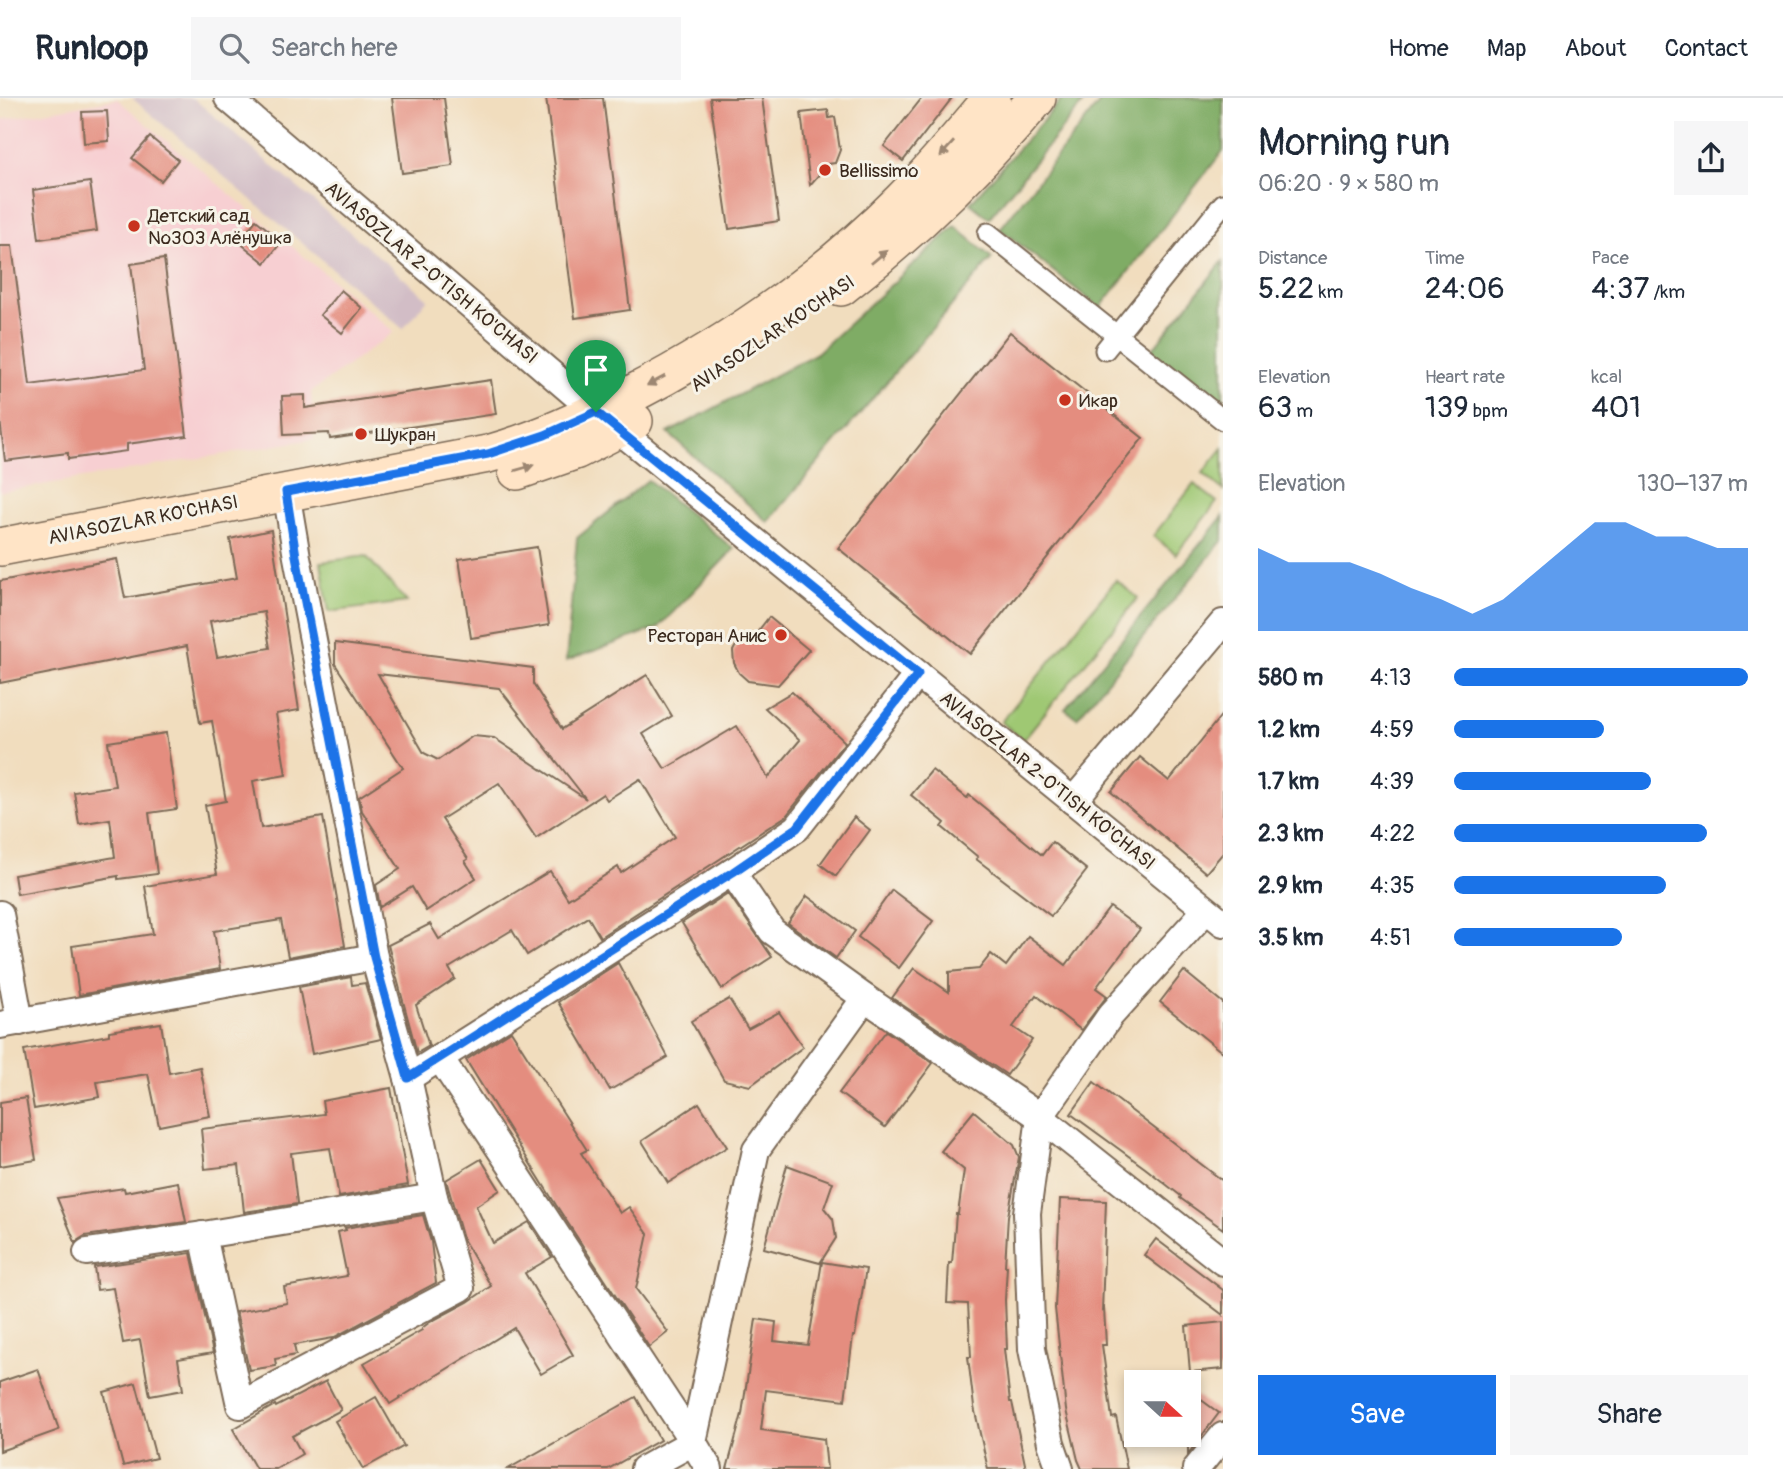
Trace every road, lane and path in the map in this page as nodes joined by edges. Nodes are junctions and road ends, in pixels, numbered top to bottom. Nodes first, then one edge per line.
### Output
1 (228, 98) edge
2 (992, 98) edge
3 (1037, 98) edge
4 (1223, 204) edge
5 (988, 233) dead end
6 (1111, 343) junction
7 (1223, 420) edge
8 (607, 421) junction
9 (286, 492) junction
10 (0, 547) edge
11 (1223, 623) edge
12 (918, 674) junction
13 (1073, 801) junction
14 (733, 872) junction
15 (0, 914) edge
16 (1215, 916) edge
17 (374, 957) junction
18 (865, 998) junction
19 (10, 1024) edge
20 (440, 1058) junction
21 (408, 1078) junction
22 (1040, 1117) junction
23 (434, 1197) junction
24 (203, 1235) junction
25 (87, 1252) dead end
26 (1223, 1262) edge
27 (1223, 1436) edge
28 (693, 1442) junction
29 (644, 1469) edge
30 (709, 1469) edge
31 (1060, 1469) edge
32 (1196, 1469) edge

1 - 8 street, AVIASOZLAR 2-O'TISH KO'CHASI
2 -> 8 main road, AVIASOZLAR KO'CHASI
8 -> 3 main road, AVIASOZLAR KO'CHASI
4 - 6 street
5 - 6 street
6 - 7 street
8 - 9 main road, AVIASOZLAR KO'CHASI
8 - 12 street, AVIASOZLAR 2-O'TISH KO'CHASI
9 - 10 main road, AVIASOZLAR KO'CHASI
9 - 17 street
11 - 13 street
12 - 13 street, AVIASOZLAR 2-O'TISH KO'CHASI
12 - 14 street
13 - 16 street, AVIASOZLAR 2-O'TISH KO'CHASI
14 - 18 street
14 - 20 street
15 - 19 street
16 - 22 street
17 - 19 street
17 - 21 street
18 - 22 street
18 - 28 street
20 - 21 street
20 - 28 street
21 - 23 street
22 - 26 street
22 - 31 street
23 - 24 street
23 - 24 street
24 - 25 street
27 - 32 street
28 - 29 street
28 - 30 street

